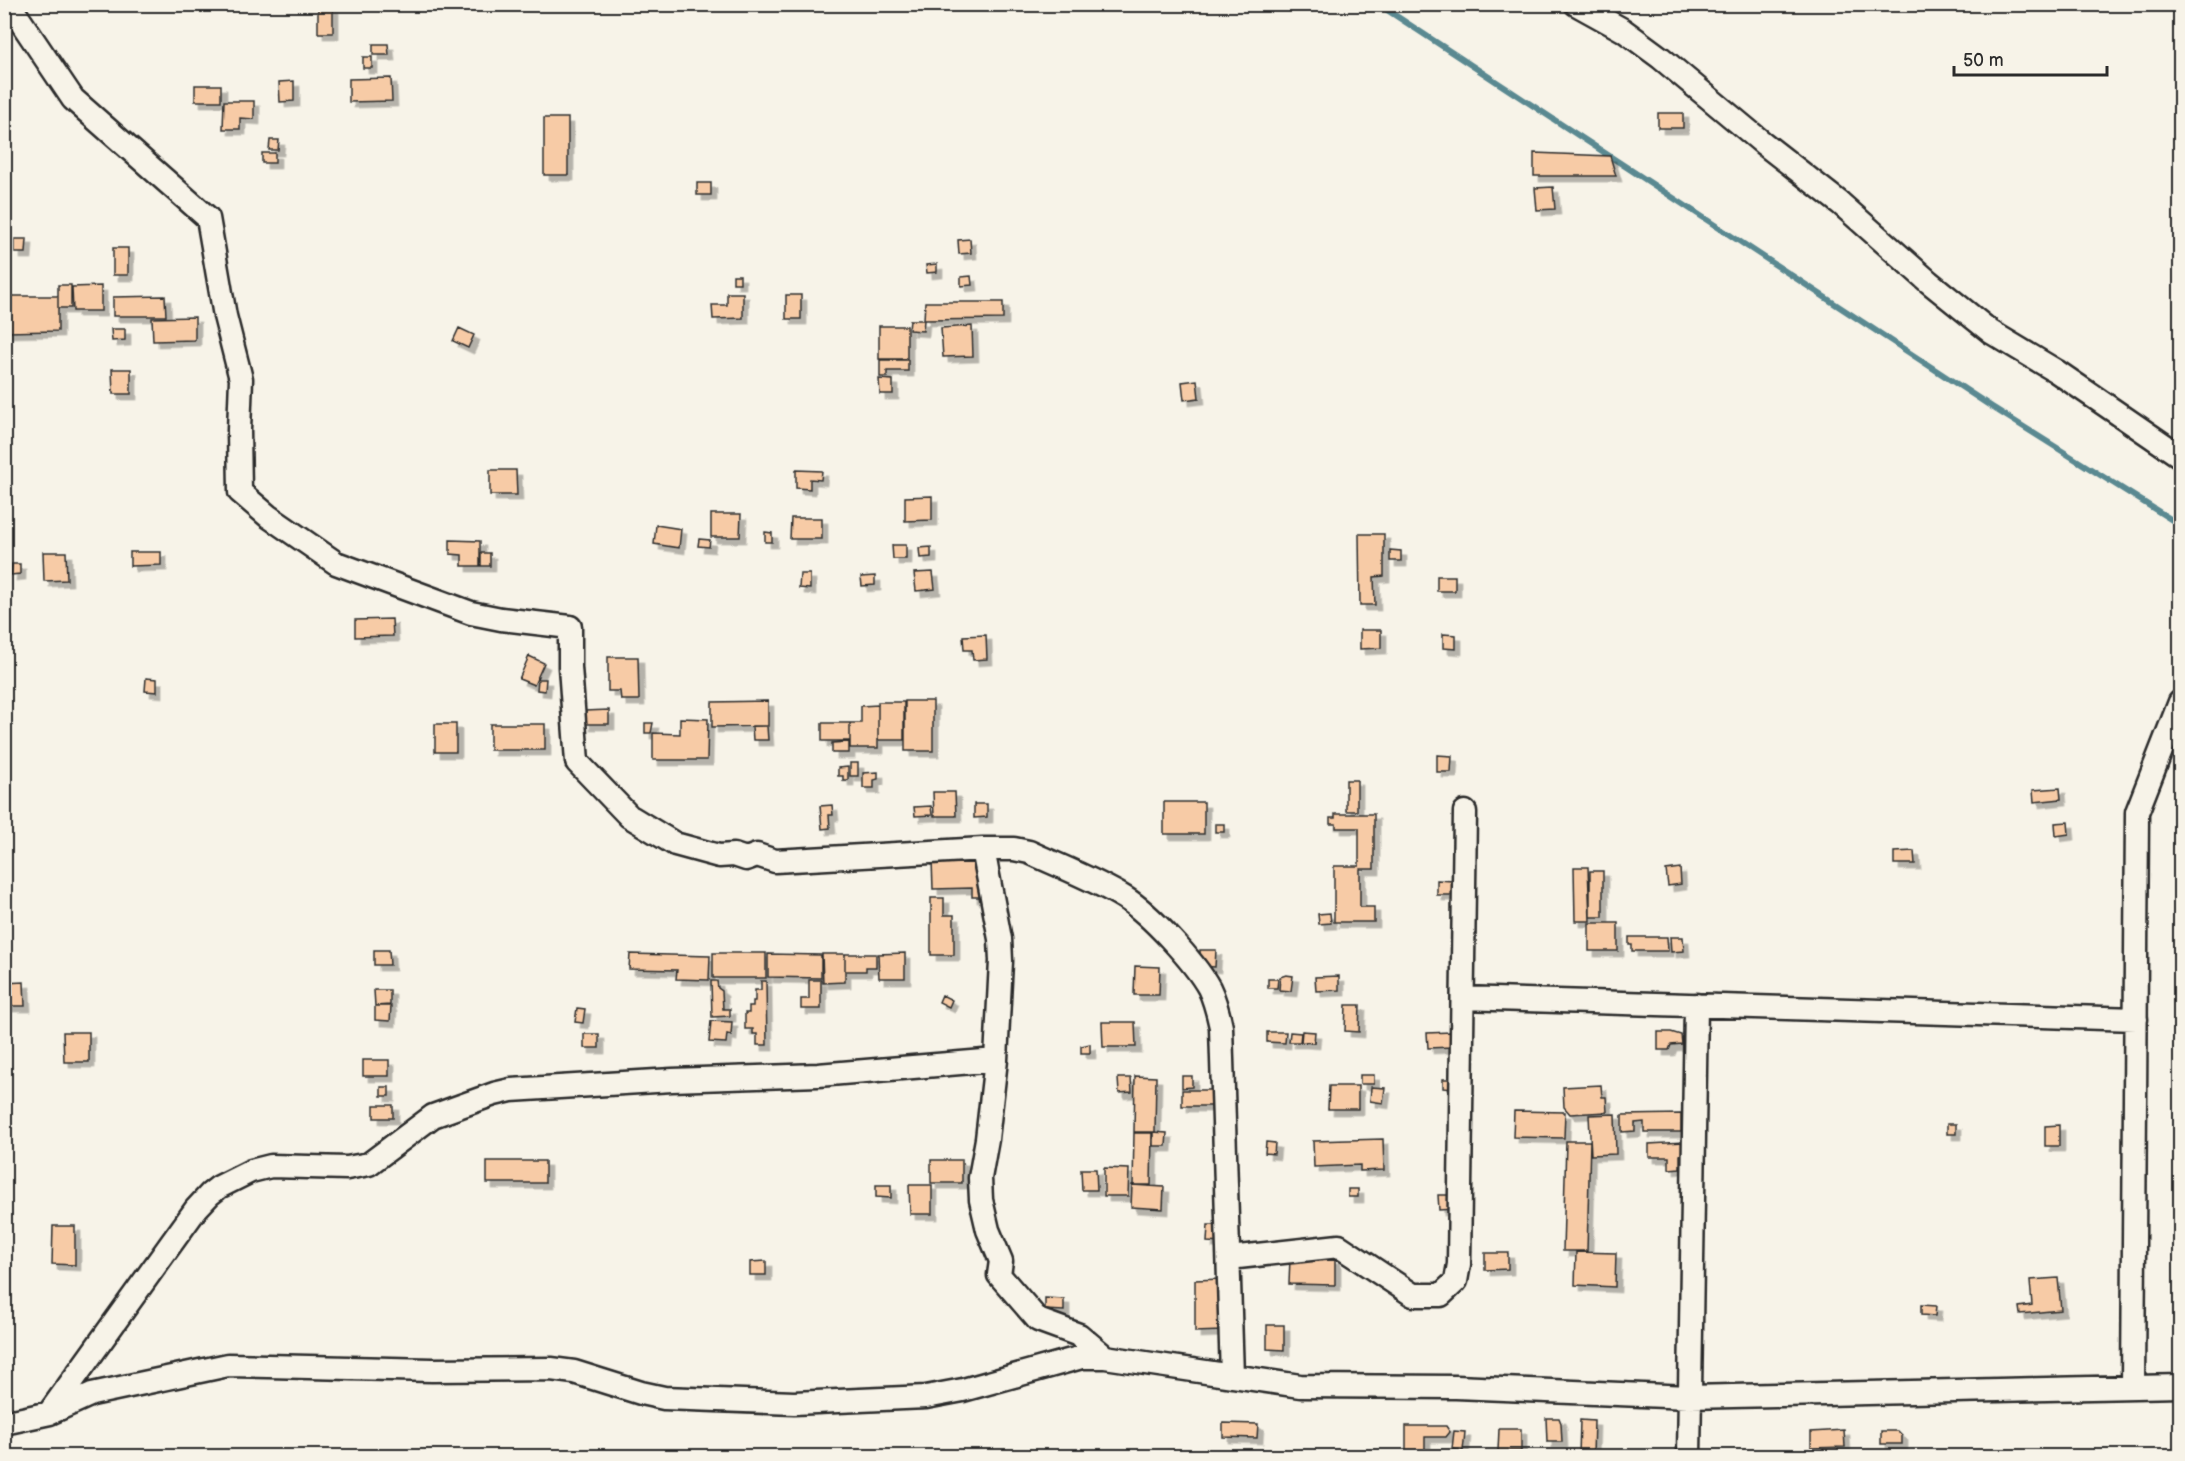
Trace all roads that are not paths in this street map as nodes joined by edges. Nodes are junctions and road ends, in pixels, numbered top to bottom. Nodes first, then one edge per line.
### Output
1 (9, 4) edge
2 (1576, 4) edge
3 (2181, 456) edge
4 (2181, 702) edge
5 (1465, 812) dead end
6 (983, 849) junction
7 (1463, 998) junction
8 (1696, 1005) junction
9 (2136, 1019) junction
10 (996, 1060) junction
11 (1229, 1258) junction
12 (1105, 1357) junction
13 (1232, 1376) junction
14 (2181, 1386) edge
15 (2133, 1387) junction
16 (1689, 1397) junction
17 (50, 1413) junction
18 (4, 1423) edge
19 (1689, 1456) edge

1 - 6 street
2 - 3 street
4 - 9 street
5 - 7 street
6 - 10 street
6 - 11 street
7 - 8 street
7 - 11 street
8 - 9 street
8 - 16 street
9 - 15 street
10 - 12 street
10 - 17 street
11 - 13 street
12 - 13 street
12 - 17 street
13 - 16 street
14 - 15 street
15 - 16 street
16 - 19 street
17 - 18 street

